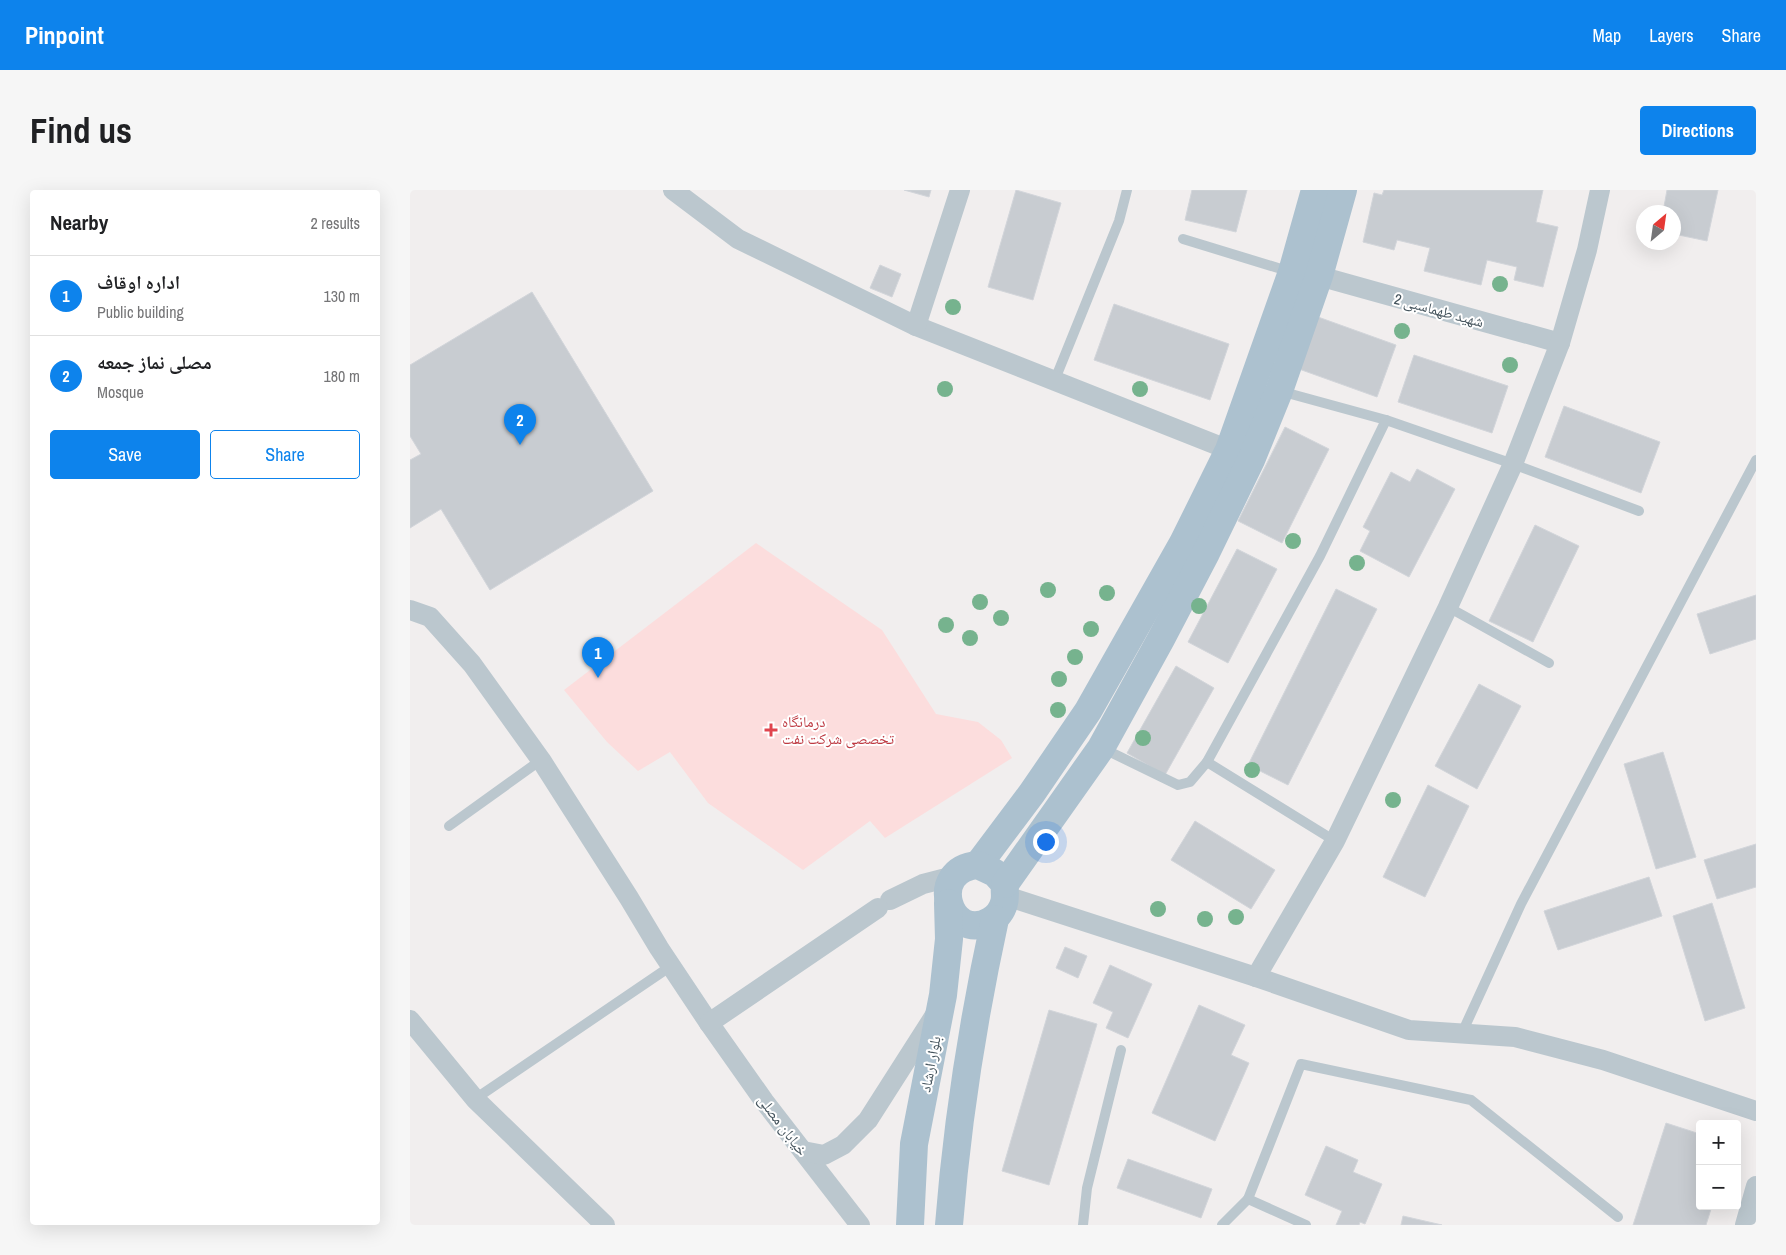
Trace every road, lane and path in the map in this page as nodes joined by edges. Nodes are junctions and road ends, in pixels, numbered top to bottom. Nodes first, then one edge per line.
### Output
1 (673, 190) edge
2 (960, 190) edge
3 (1127, 190) edge
4 (1315, 190) edge
5 (1343, 190) edge
6 (1600, 190) edge
7 (1183, 239) dead end
8 (1292, 272) junction
9 (1318, 276) junction
10 (916, 326) junction
11 (1560, 343) junction
12 (1054, 382) junction
13 (1279, 391) junction
14 (1386, 420) junction
15 (1240, 455) junction
16 (1756, 460) edge
17 (1514, 464) junction
18 (1639, 511) dead end
19 (1448, 607) junction
20 (410, 610) edge
21 (1548, 663) dead end
22 (1101, 748) junction
23 (541, 760) junction
24 (1207, 762) junction
25 (449, 826) dead end
26 (1335, 840) junction
27 (966, 871) junction
28 (1002, 900) junction
29 (948, 903) junction
30 (671, 966) junction
31 (1256, 977) junction
32 (942, 1005) junction
33 (410, 1020) edge
34 (709, 1023) junction
35 (1462, 1033) junction
36 (1121, 1050) dead end
37 (475, 1099) junction
38 (1756, 1111) edge
39 (803, 1151) junction
40 (1756, 1186) edge
41 (1248, 1199) junction
42 (1618, 1217) dead end
43 (606, 1225) edge
44 (860, 1225) edge
45 (910, 1225) edge
46 (949, 1225) edge
47 (1083, 1225) edge
48 (1222, 1225) edge
49 (1306, 1225) edge
50 (1745, 1225) edge

1 - 10 street
2 - 10 street
3 - 12 lane
4 - 8 main road
5 - 9 main road
6 - 11 street
7 - 8 lane
8 - 15 main road
9 - 11 street, شهید طهماسبی 2
9 - 13 main road
10 - 12 street
11 - 17 street
12 - 15 street
13 - 14 lane
13 - 15 main road
14 - 17 lane
14 - 24 lane
15 - 22 main road
15 - 27 main road
16 - 35 lane
17 - 18 lane
17 - 19 street
19 - 21 lane
19 - 26 street
20 - 23 street, خیابان مصلی
22 - 24 lane
22 - 28 main road
23 - 25 lane
23 - 30 street, خیابان مصلی
24 - 26 lane
26 - 31 street
27 - 28 main road
27 - 29 main road
27 - 34 street
28 - 29 main road
28 - 31 street
28 - 46 main road
29 - 32 main road, بلوار ارشاد
30 - 34 street, خیابان مصلی
30 - 37 lane
31 - 35 street
32 - 39 street
32 - 45 main road, بلوار ارشاد
33 - 37 street
34 - 39 street, خیابان مصلی
35 - 38 street
36 - 47 lane
37 - 43 street
39 - 44 street, خیابان مصلی
40 - 50 street
41 - 42 lane
41 - 48 lane
41 - 49 lane

